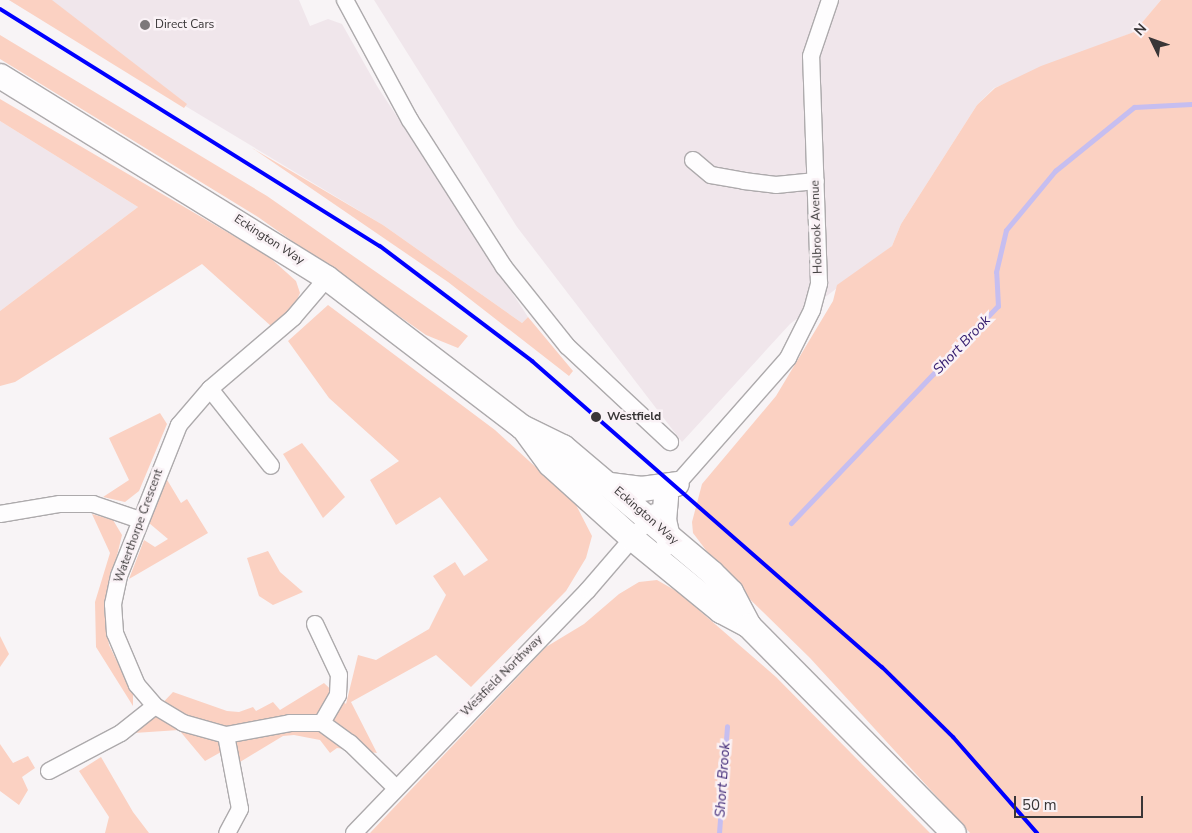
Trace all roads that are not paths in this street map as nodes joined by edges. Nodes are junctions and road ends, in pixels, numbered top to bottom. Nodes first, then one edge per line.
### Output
1 (344, 0) edge
2 (830, 0) edge
3 (0, 76) edge
4 (693, 160) dead end
5 (816, 180) junction
6 (327, 278) junction
7 (210, 389) junction
8 (522, 427) junction
9 (670, 442) dead end
10 (271, 466) dead end
11 (610, 485) junction
12 (672, 491) junction
13 (0, 514) edge
14 (140, 520) junction
15 (658, 526) junction
16 (633, 539) junction
17 (691, 583) junction
18 (315, 624) dead end
19 (749, 626) junction
20 (155, 706) junction
21 (322, 724) junction
22 (226, 735) junction
23 (49, 771) dead end
24 (395, 787) junction
25 (227, 833) edge
26 (354, 833) edge
27 (954, 833) edge

1 - 9 street
2 - 5 street, Holbrook Avenue
3 - 6 main road, Eckington Way
4 - 5 street
5 - 12 street, Holbrook Avenue
6 - 7 street, Waterthorpe Crescent
6 - 8 main road, Eckington Way
7 - 10 street
7 - 14 street, Waterthorpe Crescent
8 - 11 main road, Eckington Way
8 - 16 main road, Eckington Way
11 - 12 main road
11 - 15 main road, Eckington Way
12 - 15 main road
13 - 14 street
14 - 20 street, Waterthorpe Crescent
15 - 16 street, Westfield Northway
15 - 17 main road
15 - 19 main road, Eckington Way
16 - 17 main road, Eckington Way
16 - 24 street, Westfield Northway
17 - 19 main road, Eckington Way
18 - 21 street
19 - 27 main road, Eckington Way
20 - 22 street, Waterthorpe Crescent
20 - 23 street
21 - 22 street, Waterthorpe Crescent
21 - 24 street
22 - 25 street
24 - 26 street, Westfield Northway

